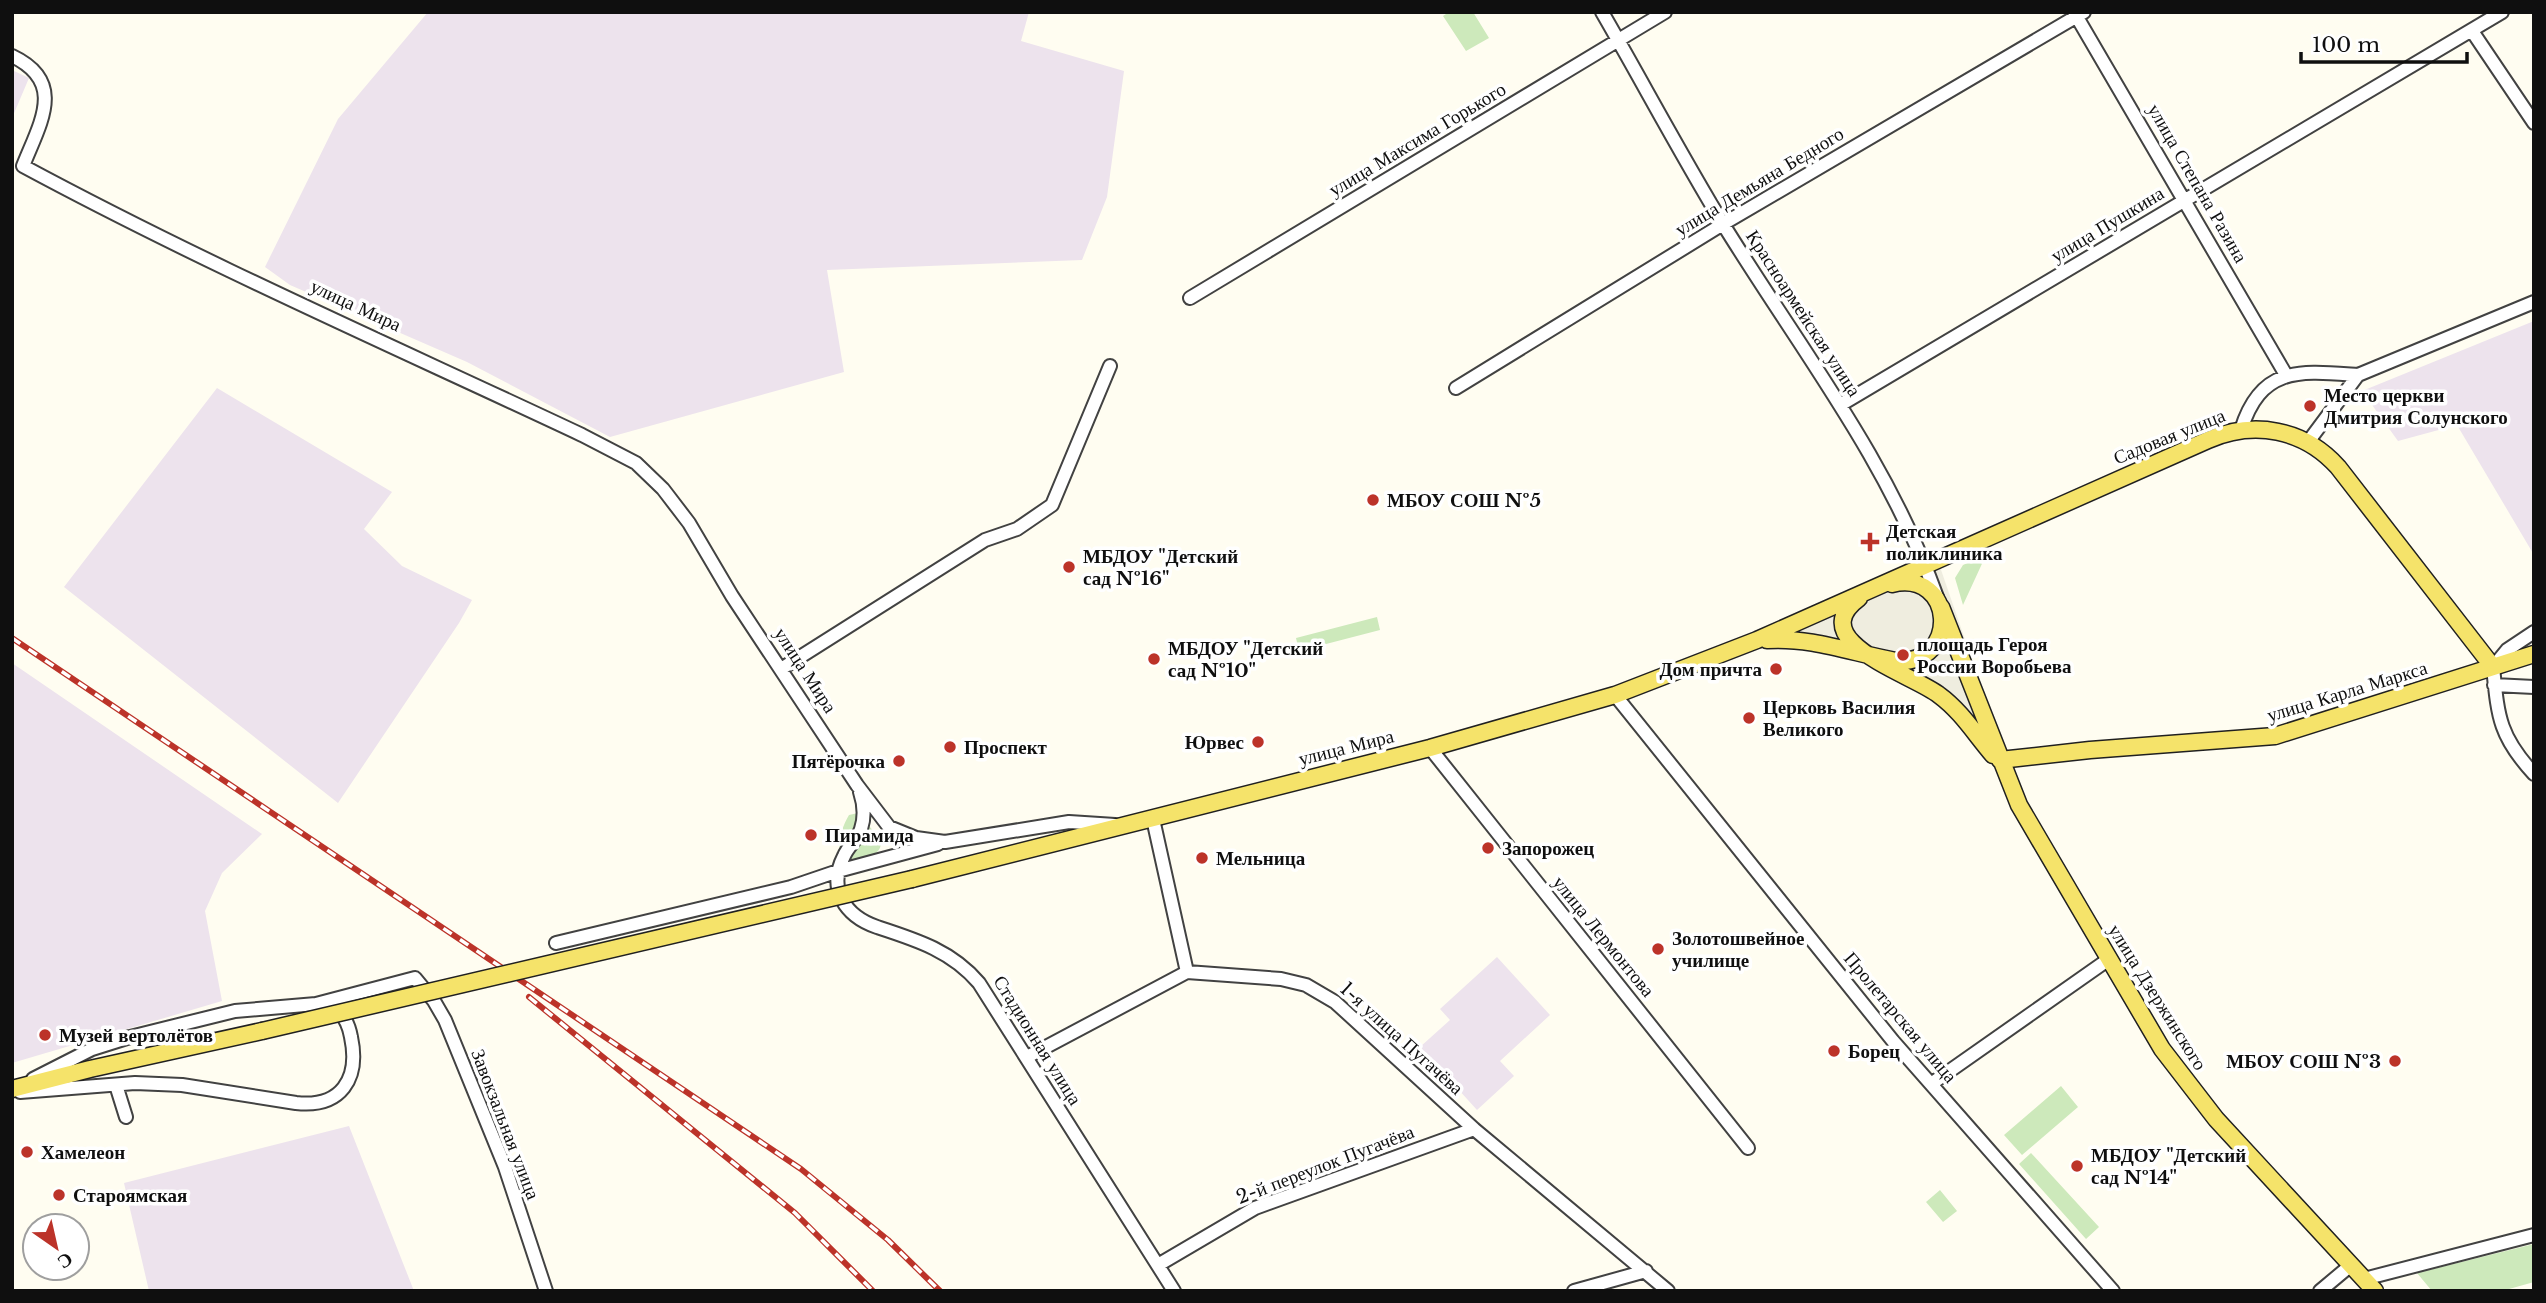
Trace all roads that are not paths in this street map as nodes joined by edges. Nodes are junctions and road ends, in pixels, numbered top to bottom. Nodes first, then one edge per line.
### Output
1 (1602, 12) edge
2 (1665, 12) edge
3 (2502, 12) edge
4 (2079, 14) edge
5 (2472, 31) junction
6 (1618, 40) junction
7 (12, 56) edge
8 (2534, 122) edge
9 (2184, 200) junction
10 (1723, 224) junction
11 (1190, 298) dead end
12 (2534, 302) edge
13 (1110, 366) dead end
14 (2286, 374) junction
15 (2358, 375) junction
16 (1456, 388) dead end
17 (1840, 405) junction
18 (2241, 430) junction
19 (2308, 442) junction
20 (1925, 565) junction
21 (1876, 587) junction
22 (1941, 609) junction
23 (2534, 632) edge
24 (1757, 640) junction
25 (2534, 654) edge
26 (1871, 656) junction
27 (2493, 667) junction
28 (781, 669) junction
29 (2494, 684) junction
30 (2534, 687) edge
31 (1615, 695) junction
32 (1430, 748) junction
33 (2000, 760) junction
34 (2534, 774) edge
35 (857, 785) junction
36 (1153, 819) junction
37 (1126, 826) junction
38 (889, 827) junction
39 (858, 836) junction
40 (945, 842) junction
41 (838, 871) junction
42 (556, 943) dead end
43 (2109, 960) junction
44 (1187, 972) junction
45 (316, 1003) junction
46 (1027, 1057) junction
47 (1931, 1084) junction
48 (116, 1085) junction
49 (13, 1090) edge
50 (126, 1117) dead end
51 (1474, 1129) junction
52 (1748, 1148) dead end
53 (2534, 1235) edge
54 (1158, 1265) junction
55 (2351, 1265) junction
56 (1646, 1271) junction
57 (2372, 1288) edge
58 (546, 1291) edge
59 (1174, 1291) edge
60 (1574, 1291) edge
61 (1668, 1291) edge
62 (2113, 1291) edge
63 (2320, 1291) edge

1 - 6 street, Красноармейская улица
2 - 6 street, улица Максима Горького
3 - 5 street, улица Пушкина
4 - 9 street, улица Степана Разина
4 - 10 street, улица Демьяна Бедного
5 - 8 street
5 - 9 street, улица Пушкина
6 - 10 street, Красноармейская улица
6 - 11 street, улица Максима Горького
7 - 28 street, улица Мира
9 - 14 street, улица Степана Разина
9 - 17 street, улица Пушкина
10 - 16 street, улица Демьяна Бедного
10 - 17 street, Красноармейская улица
12 - 15 street
13 - 28 street
14 - 15 street
14 - 18 street
15 - 19 street
17 - 20 street, Красноармейская улица
18 - 19 main road, Садовая улица
18 - 20 main road, Садовая улица
19 - 27 main road
20 - 21 main road, Садовая улица
20 - 22 street, Красноармейская улица
21 - 22 main road
21 - 24 main road, улица Мира
21 - 26 main road
22 - 26 main road
22 - 33 main road, улица Дзержинского
23 - 27 street
24 - 26 main road, улица Мира
24 - 31 main road, улица Мира
25 - 27 main road, улица Карла Маркса
26 - 33 main road
27 - 29 street
27 - 33 main road, улица Карла Маркса
28 - 35 street, улица Мира
29 - 30 street
29 - 34 street
31 - 32 main road, улица Мира
31 - 47 street, Пролетарская улица
32 - 36 main road, улица Мира
32 - 52 street, улица Лермонтова
33 - 43 main road, улица Дзержинского
35 - 38 street, улица Мира
35 - 39 street
36 - 37 main road, улица Мира
36 - 44 street
37 - 40 street, улица Мира
37 - 49 main road, bridge
38 - 39 street
38 - 40 street, улица Мира
39 - 41 street
40 - 41 street
41 - 42 street
41 - 46 street, Стадионная улица
43 - 47 street
43 - 55 main road, улица Дзержинского
44 - 46 street
44 - 51 street, 1-я улица Пугачёва
45 - 48 street
45 - 49 street
45 - 58 street, Завокзальная улица
46 - 54 street, Стадионная улица
47 - 62 street, Пролетарская улица
48 - 49 street
48 - 50 street
51 - 54 street, 2-й переулок Пугачёва
51 - 56 street, 1-я улица Пугачёва
53 - 57 street
54 - 59 street, Стадионная улица
55 - 57 main road, улица Дзержинского
55 - 63 street
56 - 60 street
56 - 61 street, 1-я улица Пугачёва

